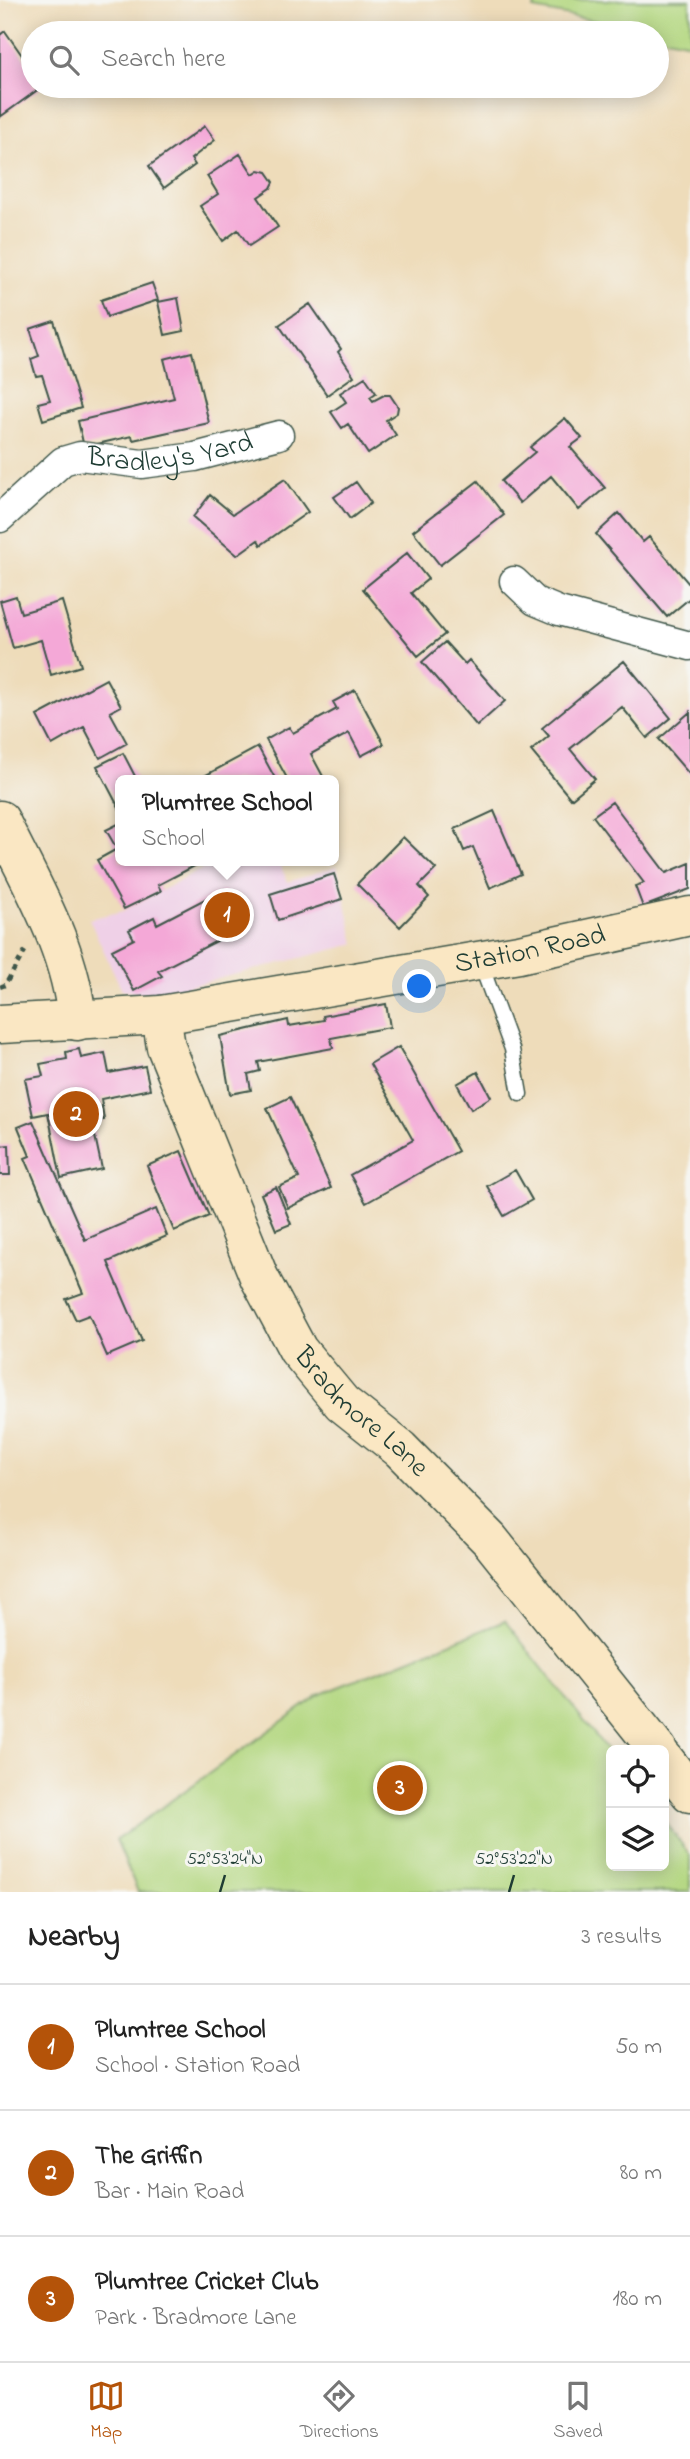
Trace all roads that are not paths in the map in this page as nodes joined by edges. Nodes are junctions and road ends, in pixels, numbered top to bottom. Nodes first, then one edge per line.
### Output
1 (279, 435) dead end
2 (0, 517) edge
3 (514, 581) dead end
4 (690, 646) edge
5 (0, 820) edge
6 (690, 916) edge
7 (479, 960) junction
8 (161, 1015) junction
9 (77, 1021) junction
10 (0, 1024) edge
11 (520, 1094) dead end
12 (653, 1745) edge
13 (669, 1766) edge
14 (690, 1794) edge

1 - 2 street, Bradley's Yard
3 - 4 street
5 - 9 street
6 - 7 street, Station Road
7 - 8 street, Station Road
7 - 11 lane
8 - 9 street, Station Road
8 - 12 street, Bradmore Lane
9 - 10 street, Station Road
13 - 14 street

